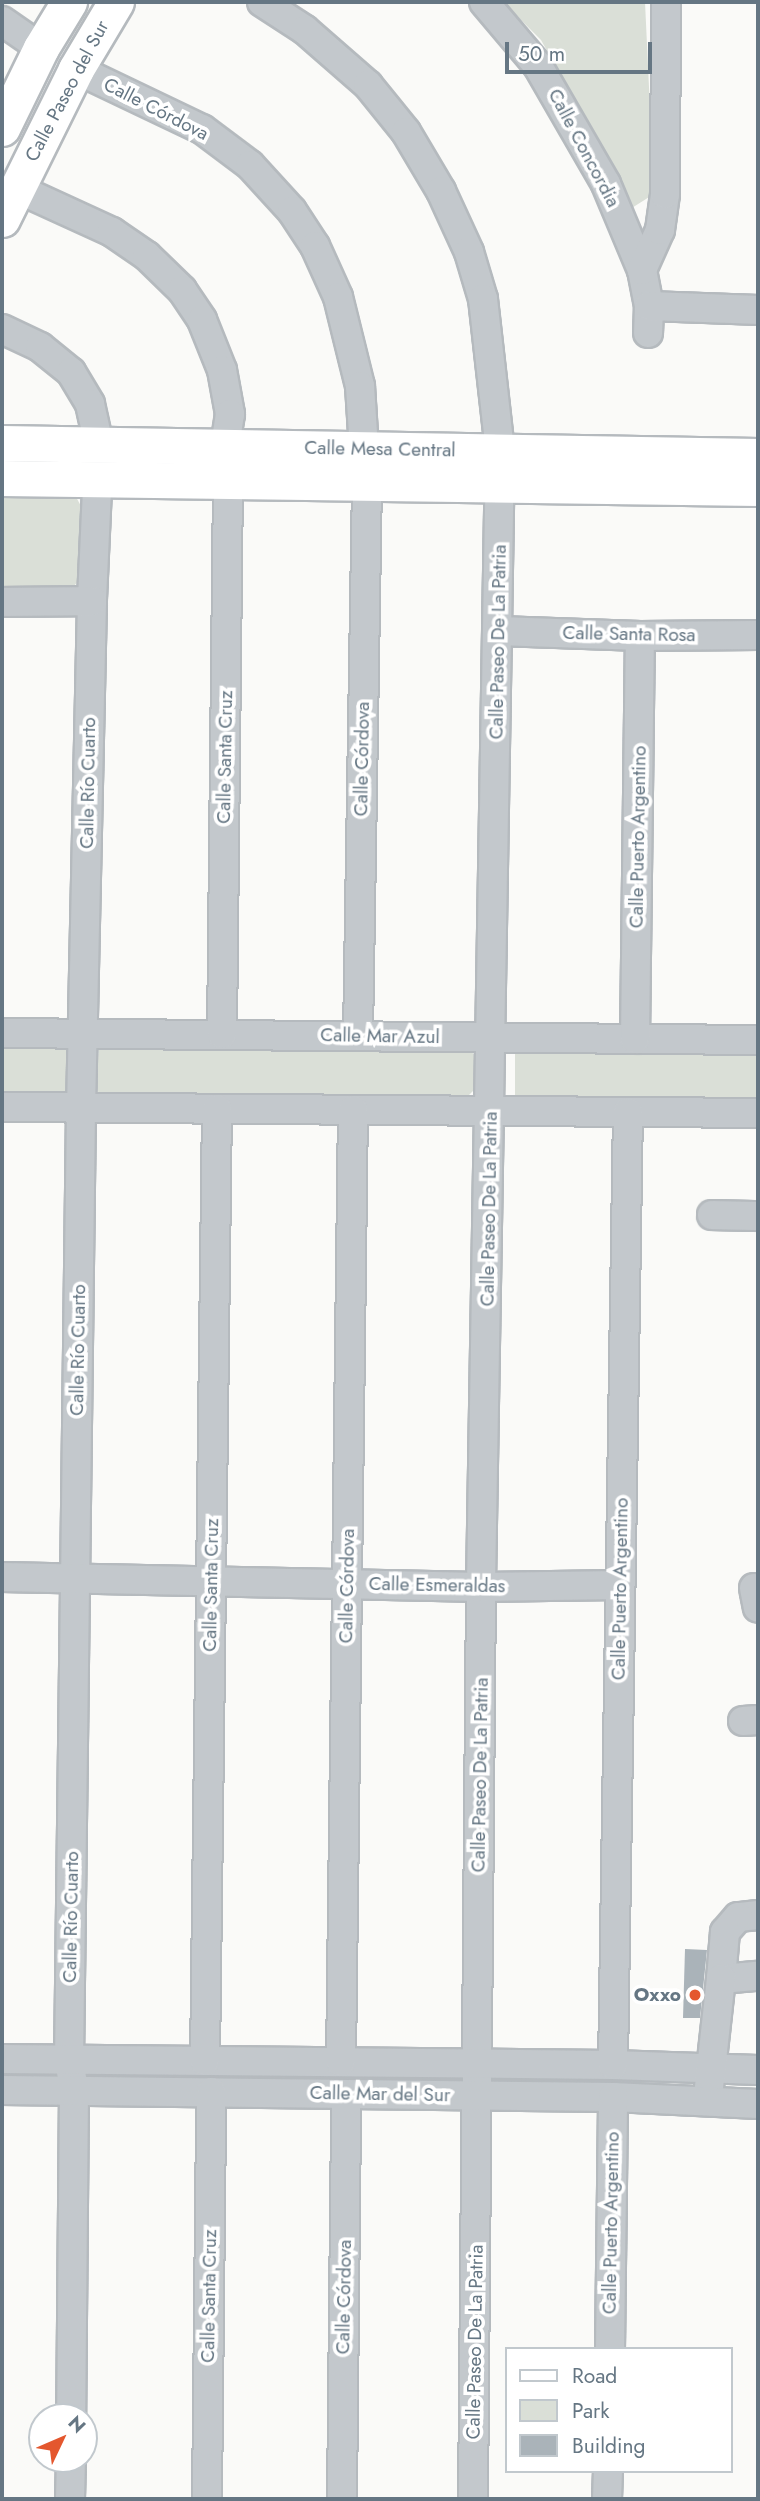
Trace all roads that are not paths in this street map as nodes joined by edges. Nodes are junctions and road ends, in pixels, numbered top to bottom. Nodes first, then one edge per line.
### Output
1 (69, 2) edge
2 (116, 2) edge
3 (262, 2) edge
4 (484, 2) edge
5 (666, 2) edge
6 (2, 21) edge
7 (41, 48) junction
8 (76, 69) junction
9 (2, 128) edge
10 (16, 188) junction
11 (2, 219) edge
12 (642, 270) junction
13 (758, 310) edge
14 (2, 329) edge
15 (2, 443) edge
16 (758, 456) edge
17 (99, 461) junction
18 (227, 463) junction
19 (365, 466) junction
20 (500, 468) junction
21 (2, 478) edge
22 (758, 488) edge
23 (92, 601) junction
24 (2, 602) edge
25 (499, 631) junction
26 (758, 635) edge
27 (640, 636) junction
28 (83, 1033) junction
29 (2, 1034) edge
30 (222, 1034) junction
31 (358, 1036) junction
32 (492, 1037) junction
33 (635, 1039) junction
34 (758, 1040) edge
35 (2, 1107) edge
36 (81, 1108) junction
37 (217, 1109) junction
38 (353, 1110) junction
39 (490, 1111) junction
40 (628, 1112) junction
41 (758, 1114) edge
42 (712, 1215) dead end
43 (758, 1216) edge
44 (2, 1577) edge
45 (75, 1578) junction
46 (211, 1581) junction
47 (347, 1584) junction
48 (620, 1585) junction
49 (481, 1587) junction
50 (758, 1915) edge
51 (758, 1976) edge
52 (721, 1979) junction
53 (2, 2059) edge
54 (69, 2059) junction
55 (205, 2061) junction
56 (341, 2062) junction
57 (477, 2064) junction
58 (613, 2065) junction
59 (711, 2068) junction
60 (758, 2070) edge
61 (2, 2090) edge
62 (74, 2091) junction
63 (211, 2092) junction
64 (346, 2094) junction
65 (477, 2096) junction
66 (613, 2097) junction
67 (707, 2101) junction
68 (758, 2104) edge
69 (610, 2347) edge
70 (71, 2403) edge
71 (71, 2473) edge
72 (608, 2473) edge
73 (70, 2499) edge
74 (207, 2499) edge
75 (342, 2499) edge
76 (473, 2499) edge
77 (607, 2499) edge

1 - 7 main road, Calle Paseo del Sur
2 - 8 main road, Calle Paseo del Sur
3 - 20 street, Calle Paseo De La Patria
4 - 12 street, Calle Concordia
5 - 12 street
6 - 7 street
7 - 9 main road, Calle Paseo del Sur
8 - 10 main road, Calle Paseo del Sur
8 - 19 street, Calle Córdova
10 - 11 main road, Calle Paseo del Sur
10 - 18 street, Calle Santa Cruz
12 - 13 street, Calle Concordia
14 - 17 street, Calle Río Cuarto
15 - 17 main road, Calle Mesa Central
16 - 20 main road, Calle Mesa Central
17 - 18 main road, Calle Mesa Central
17 - 21 main road, Calle Mesa Central
17 - 23 street, Calle Río Cuarto
18 - 19 main road, Calle Mesa Central
18 - 30 street, Calle Santa Cruz
19 - 20 main road, Calle Mesa Central
19 - 31 street, Calle Córdova
20 - 22 main road, Calle Mesa Central
20 - 25 street, Calle Paseo De La Patria
23 - 24 street
23 - 28 street, Calle Río Cuarto
25 - 27 street, Calle Santa Rosa
25 - 32 street, Calle Paseo De La Patria
26 - 27 street, Calle Santa Rosa
27 - 33 street, Calle Puerto Argentino
28 - 29 street, Calle Mar Azul
28 - 30 street, Calle Mar Azul
28 - 36 street, Calle Río Cuarto
30 - 31 street, Calle Mar Azul
31 - 32 street, Calle Mar Azul
32 - 33 street, Calle Mar Azul
32 - 39 street, Calle Paseo De La Patria
33 - 34 street, Calle Mar Azul
35 - 36 street
36 - 37 street
36 - 45 street, Calle Río Cuarto
37 - 38 street
37 - 46 street, Calle Santa Cruz
38 - 39 street
38 - 47 street, Calle Córdova
39 - 40 street
39 - 49 street, Calle Paseo De La Patria
40 - 41 street
40 - 48 street, Calle Puerto Argentino
42 - 43 street
44 - 45 street, Calle Esmeraldas
45 - 46 street, Calle Esmeraldas
45 - 54 street, Calle Río Cuarto
46 - 47 street, Calle Esmeraldas
46 - 55 street, Calle Santa Cruz
47 - 49 street, Calle Esmeraldas
47 - 56 street, Calle Córdova
48 - 49 street, Calle Esmeraldas
48 - 58 street, Calle Puerto Argentino
49 - 57 street, Calle Paseo De La Patria
50 - 52 street
51 - 52 street
52 - 59 street
53 - 54 street, Calle Mar del Sur
54 - 55 street, Calle Mar del Sur
54 - 62 street, Calle Río Cuarto
55 - 56 street, Calle Mar del Sur
56 - 57 street, Calle Mar del Sur
57 - 58 street, Calle Mar del Sur
57 - 65 street, Calle Paseo De La Patria
58 - 59 street, Calle Mar del Sur
59 - 60 street, Calle Mar del Sur
59 - 67 street
61 - 62 street, Calle Mar del Sur
62 - 63 street, Calle Mar del Sur
62 - 70 street, Calle Río Cuarto
63 - 64 street, Calle Mar del Sur
63 - 74 street, Calle Santa Cruz
64 - 65 street, Calle Mar del Sur
64 - 75 street, Calle Córdova
65 - 66 street, Calle Mar del Sur
65 - 76 street, Calle Paseo De La Patria
66 - 67 street, Calle Mar del Sur
66 - 69 street, Calle Puerto Argentino
67 - 68 street, Calle Mar del Sur
71 - 73 street
72 - 77 street

